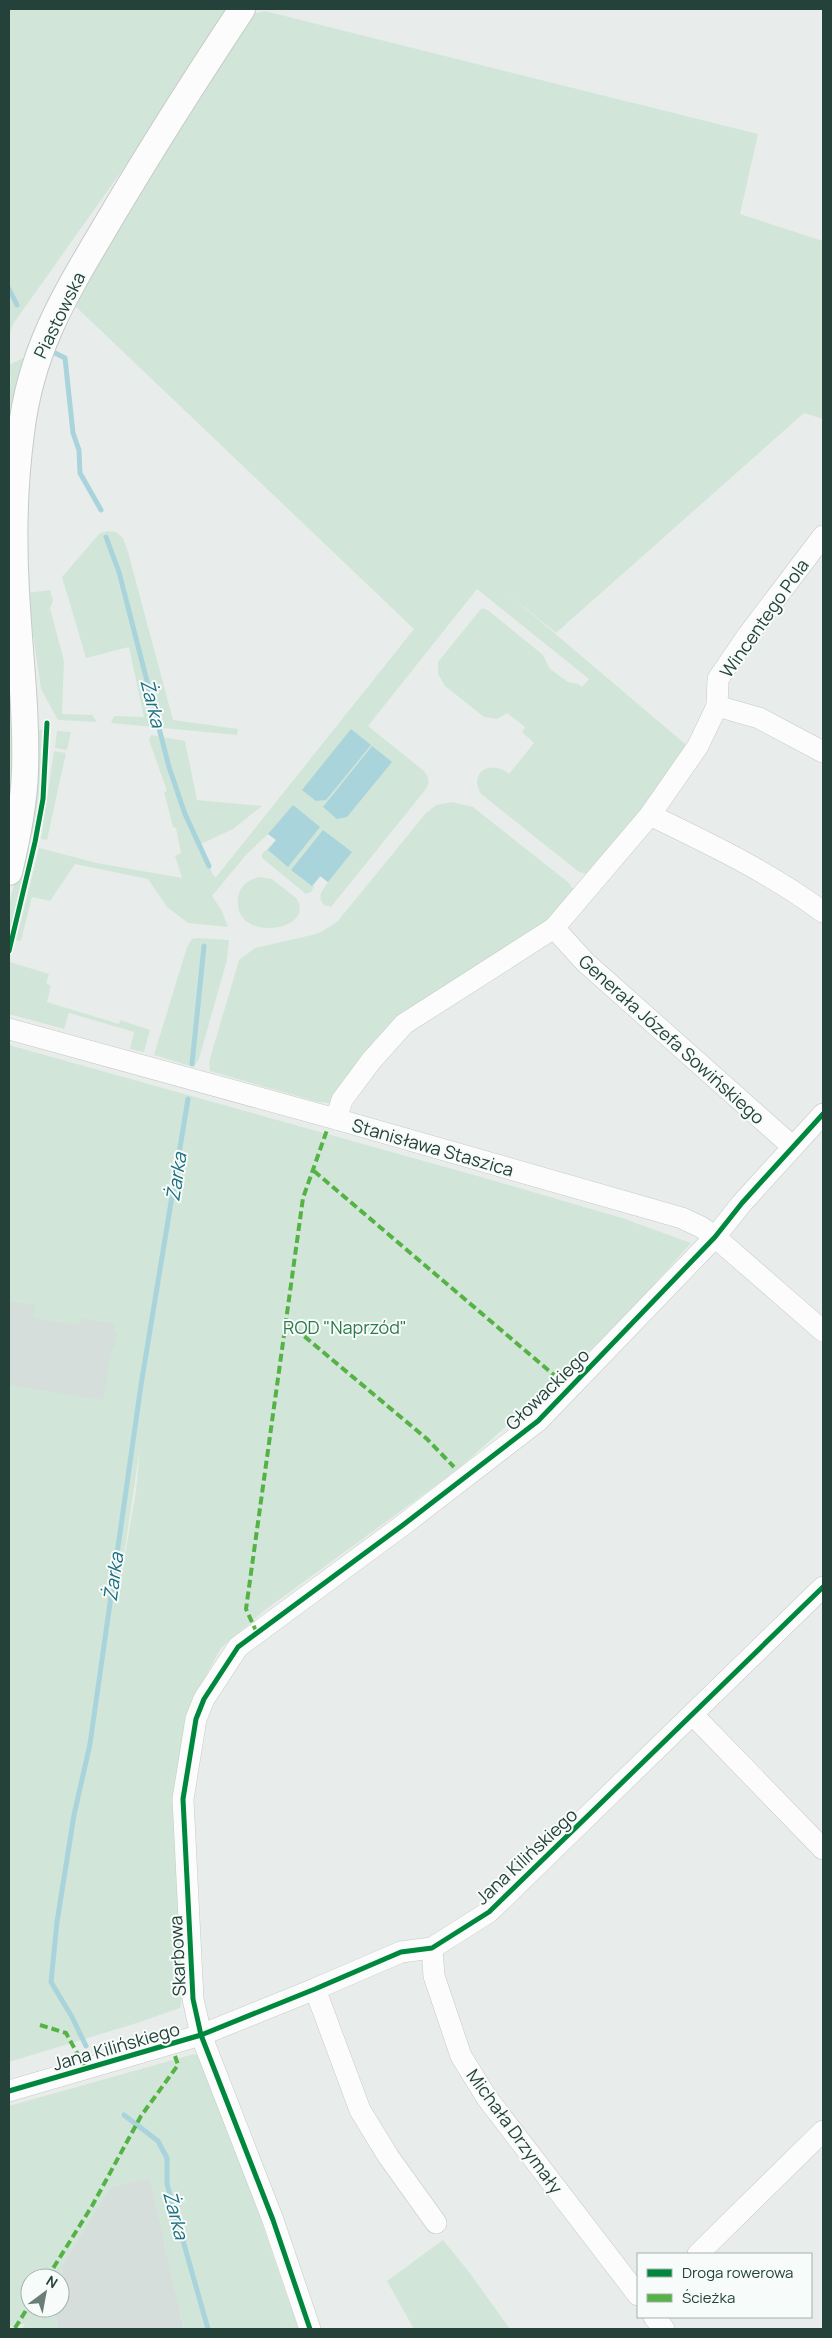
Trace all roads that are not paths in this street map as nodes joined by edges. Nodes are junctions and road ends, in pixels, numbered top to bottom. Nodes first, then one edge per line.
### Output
1 (242, 9) edge
2 (823, 536) edge
3 (717, 706) junction
4 (823, 752) edge
5 (650, 815) junction
6 (9, 872) edge
7 (823, 912) edge
8 (554, 928) junction
9 (9, 1028) edge
10 (823, 1114) edge
11 (336, 1119) junction
12 (792, 1147) junction
13 (715, 1237) junction
14 (823, 1331) edge
15 (823, 1587) edge
16 (249, 1639) joint
17 (693, 1715) junction
18 (823, 1849) edge
19 (432, 1948) junction
20 (315, 1989) junction
21 (201, 2035) junction
22 (9, 2091) edge
23 (823, 2131) edge
24 (436, 2223) dead end
25 (699, 2253) edge
26 (637, 2294) edge
27 (655, 2318) edge
28 (310, 2329) edge
29 (664, 2329) edge

1 - 6 street, Piastowska
2 - 3 street, Wincentego Pola
3 - 4 street
3 - 5 street
5 - 7 street
5 - 8 street
8 - 11 street
8 - 12 street, Generała Józefa Sowińskiego
9 - 11 street, Stanisława Staszica
10 - 12 street, Głowackiego
11 - 13 street, Stanisława Staszica
12 - 13 street, Głowackiego
13 - 14 street, Stanisława Staszica
13 - 16 street, Głowackiego
15 - 17 street, Jana Kilińskiego
16 - 21 street, Skarbowa
17 - 18 street
17 - 19 street, Jana Kilińskiego
19 - 20 street, Jana Kilińskiego
19 - 26 street, Michała Drzymały
20 - 21 street, Jana Kilińskiego
20 - 24 street
21 - 22 street, Jana Kilińskiego
21 - 28 street, Skarbowa
23 - 25 street
27 - 29 street

